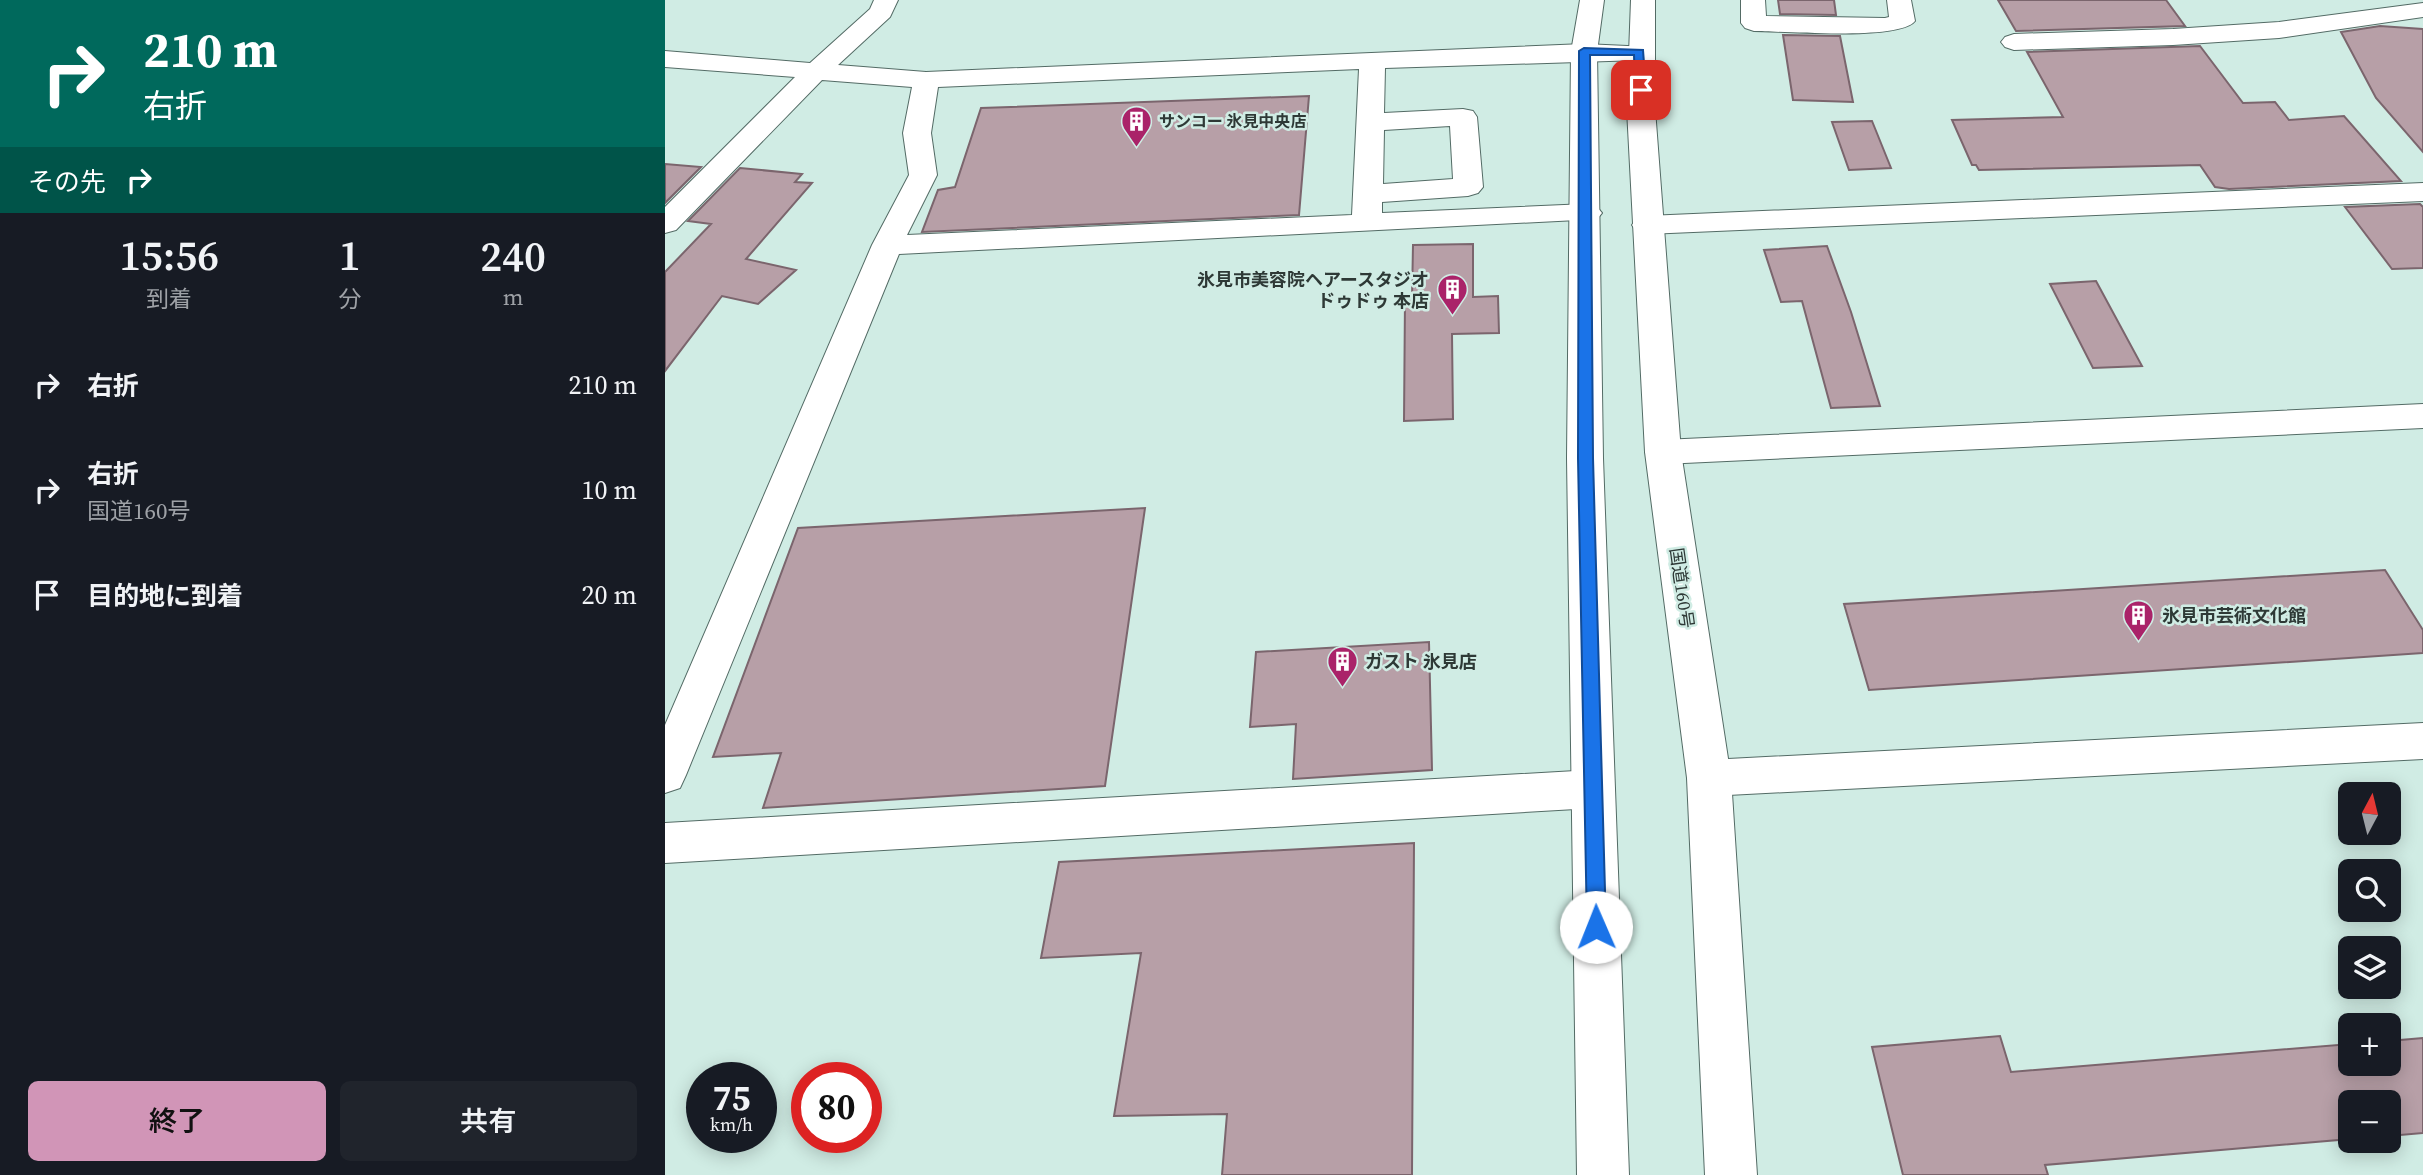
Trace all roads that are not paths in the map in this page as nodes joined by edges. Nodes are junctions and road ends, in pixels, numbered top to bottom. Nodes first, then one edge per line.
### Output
1 (886, 0) edge
2 (1592, 0) edge
3 (1643, 0) edge
4 (1753, 0) edge
5 (1899, 0) edge
6 (2423, 10) edge
7 (2014, 42) dead end
8 (1584, 51) junction
9 (1640, 52) junction
10 (665, 60) edge
11 (1372, 61) junction
12 (815, 72) junction
13 (926, 80) junction
14 (1370, 122) junction
15 (2423, 192) edge
16 (1367, 194) junction
17 (1587, 213) junction
18 (1366, 223) junction
19 (665, 224) edge
20 (1647, 225) junction
21 (887, 245) junction
22 (2423, 416) edge
23 (1663, 452) junction
24 (2423, 741) edge
25 (665, 775) edge
26 (1709, 778) junction
27 (1593, 789) junction
28 (665, 842) edge
29 (1603, 1175) edge
30 (1731, 1175) edge

1 - 12 main road
2 - 8 main road
3 - 9 main road, 国道160号
4 - 5 main road
6 - 7 main road
8 - 9 main road
8 - 11 main road
8 - 17 main road
9 - 20 main road, 国道160号
10 - 12 main road
11 - 13 main road
11 - 14 main road
12 - 13 main road
12 - 19 main road
13 - 21 main road
14 - 16 main road
14 - 16 main road
15 - 20 main road
16 - 18 main road
17 - 18 main road
17 - 27 main road
18 - 21 main road
20 - 23 main road, 国道160号
21 - 25 main road
22 - 23 main road
23 - 26 main road, 国道160号
24 - 26 main road
26 - 30 main road, 国道160号
27 - 28 main road
27 - 29 main road

